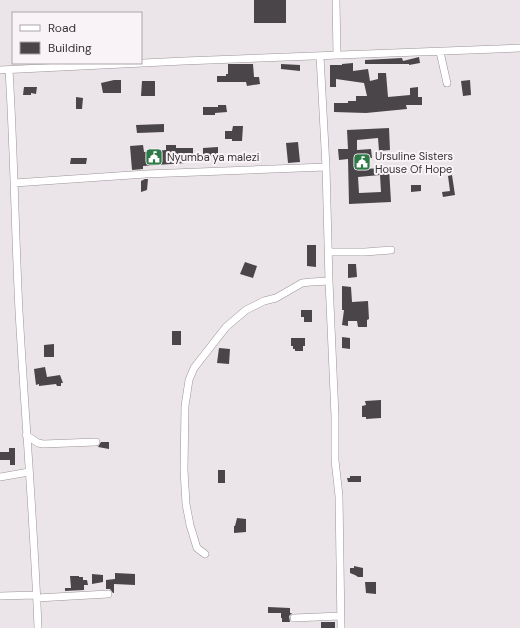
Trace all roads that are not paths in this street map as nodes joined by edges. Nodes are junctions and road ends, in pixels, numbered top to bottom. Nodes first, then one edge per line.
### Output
1 (336, 0) edge
2 (520, 48) edge
3 (440, 52) junction
4 (337, 55) junction
5 (320, 56) junction
6 (142, 62) edge
7 (114, 64) edge
8 (0, 70) edge
9 (9, 70) junction
10 (447, 83) dead end
11 (326, 167) junction
12 (14, 183) junction
13 (391, 250) dead end
14 (329, 252) junction
15 (329, 282) junction
16 (26, 435) junction
17 (96, 442) dead end
18 (29, 472) junction
19 (0, 477) edge
20 (205, 554) dead end
21 (108, 594) dead end
22 (0, 596) edge
23 (36, 597) junction
24 (340, 616) junction
25 (294, 618) dead end
26 (38, 628) edge
27 (341, 628) edge

1 - 4 street
2 - 3 street
3 - 4 street
3 - 10 street
4 - 5 street
5 - 6 street
5 - 11 street
7 - 9 street
8 - 9 street
9 - 12 street
11 - 12 street
11 - 14 street
12 - 16 street
13 - 14 street
14 - 15 street
15 - 20 street
15 - 24 street
16 - 17 street
16 - 18 street
18 - 19 street
18 - 23 street
21 - 23 street
22 - 23 street
23 - 26 street
24 - 25 street
24 - 27 street

